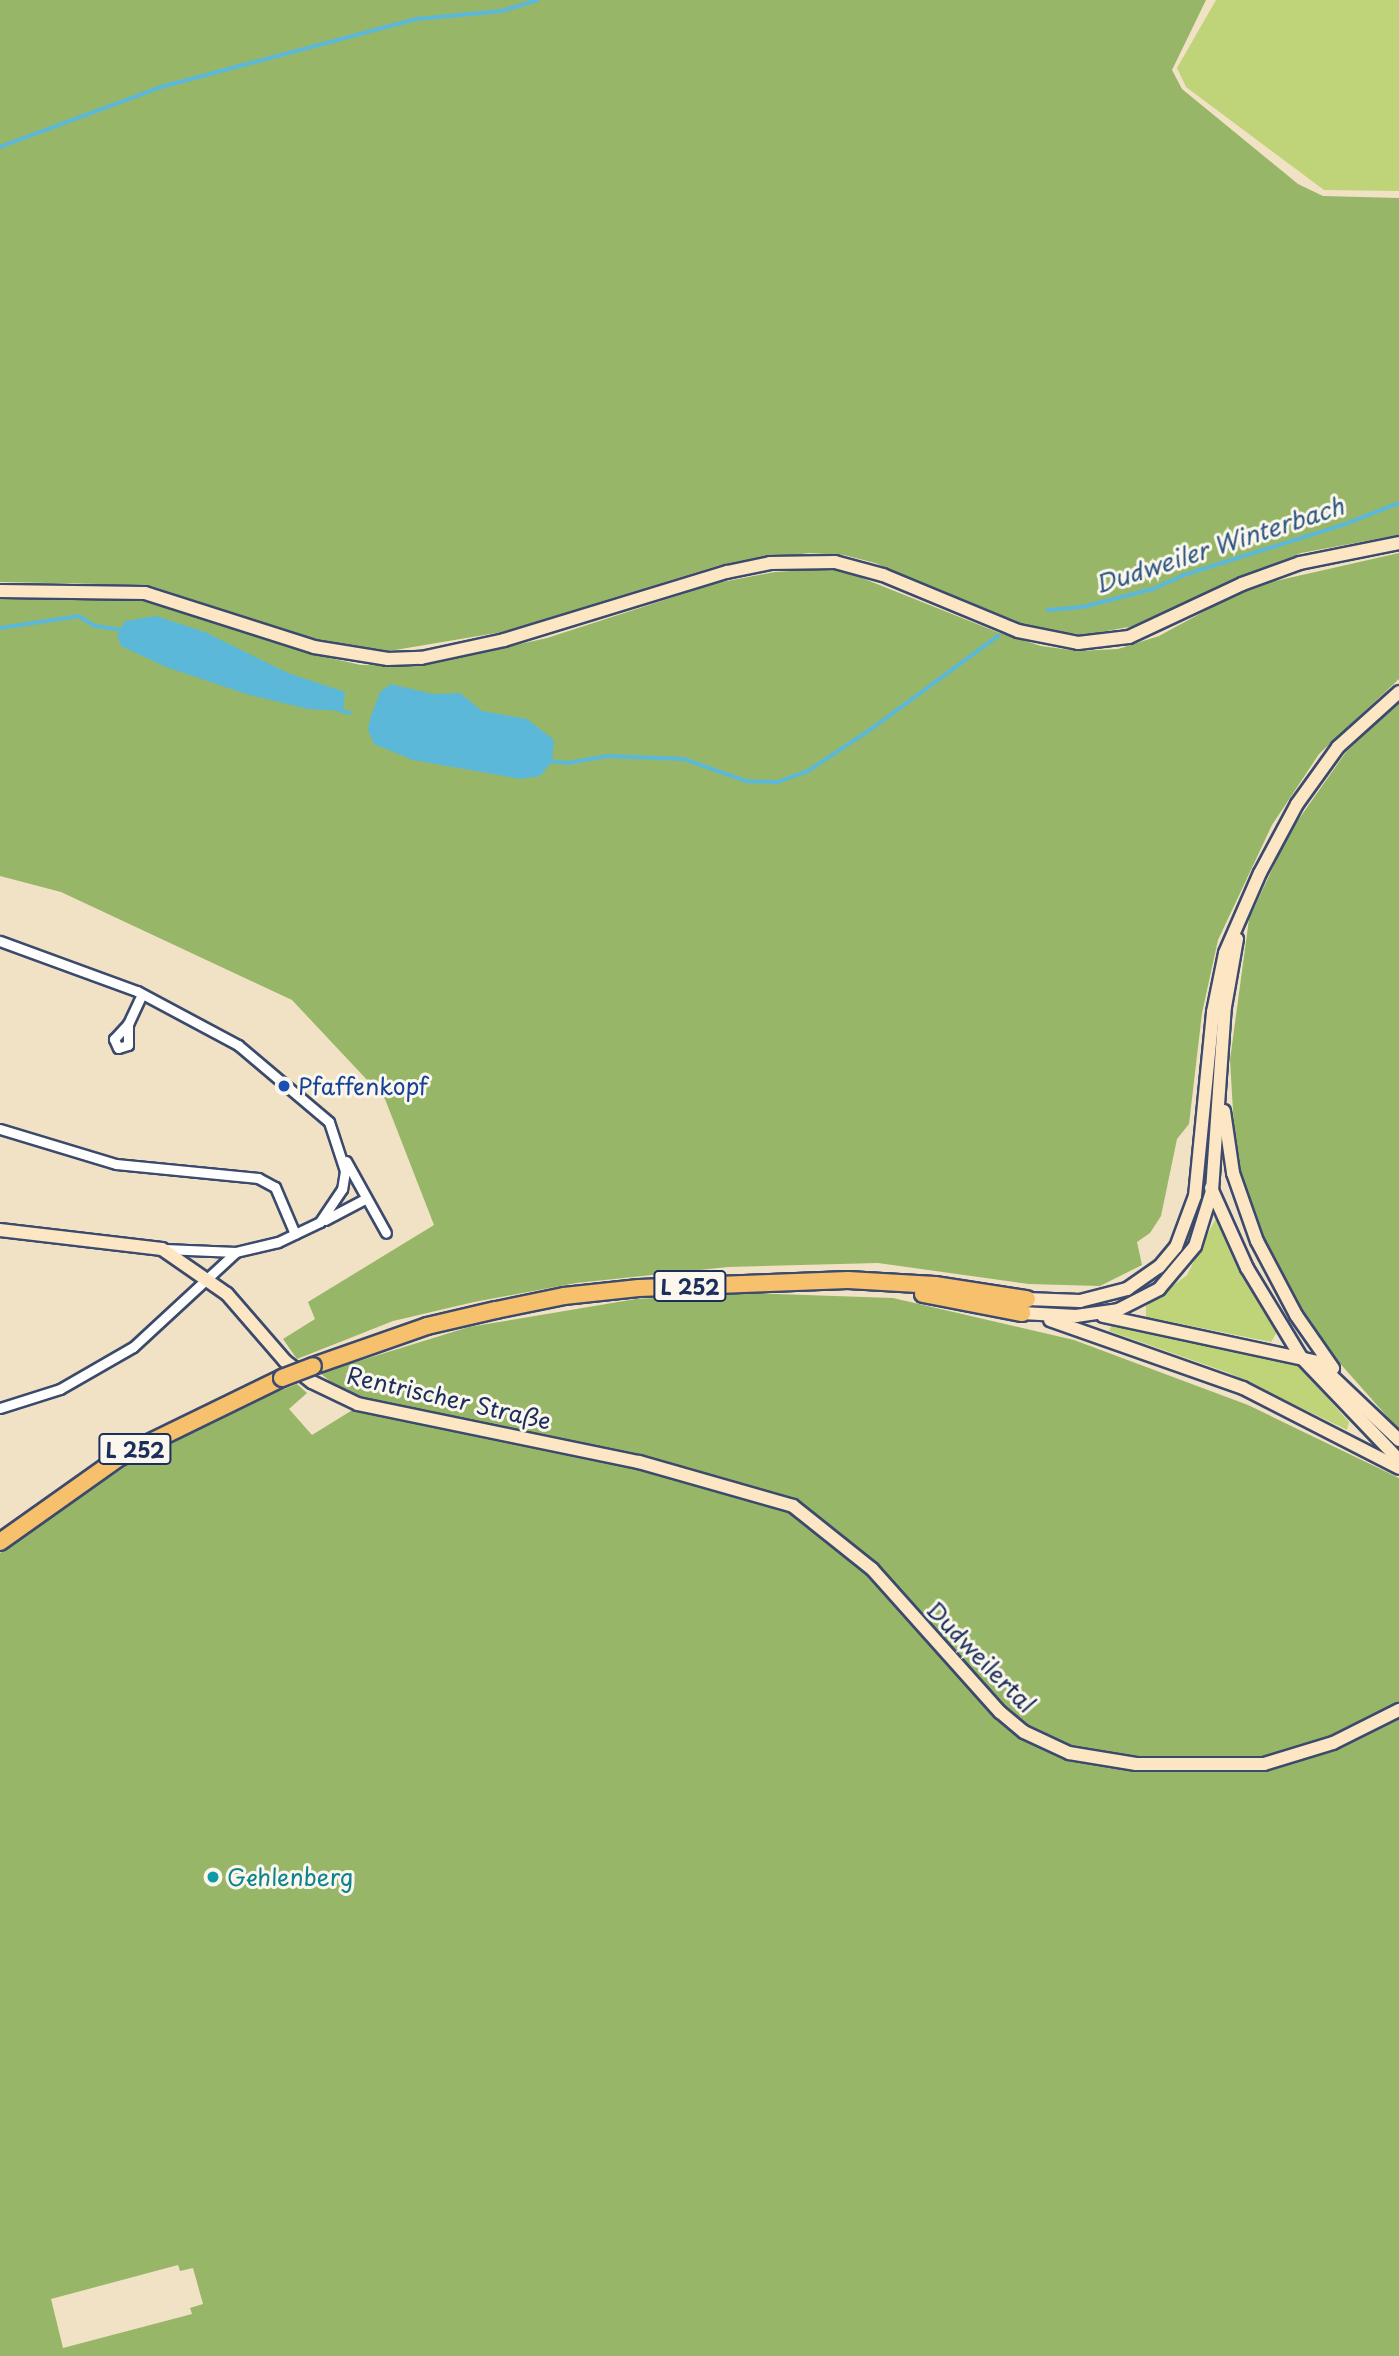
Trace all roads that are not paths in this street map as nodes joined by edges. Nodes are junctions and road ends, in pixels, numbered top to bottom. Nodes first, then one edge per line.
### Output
1 (1399, 543) edge
2 (0, 591) edge
3 (1399, 692) edge
4 (1242, 917) junction
5 (0, 941) edge
6 (142, 993) junction
7 (128, 1024) dead end
8 (1221, 1086) junction
9 (0, 1129) edge
10 (1203, 1147) junction
11 (342, 1153) junction
12 (1212, 1191) junction
13 (365, 1199) junction
14 (320, 1222) junction
15 (0, 1230) edge
16 (386, 1233) dead end
17 (295, 1234) junction
18 (162, 1249) junction
19 (236, 1252) junction
20 (210, 1280) junction
21 (1025, 1306) junction
22 (1098, 1315) junction
23 (1301, 1357) junction
24 (1352, 1393) junction
25 (0, 1408) edge
26 (1399, 1440) edge
27 (1399, 1460) edge
28 (1399, 1468) edge
29 (0, 1542) edge
30 (872, 1569) joint
31 (1399, 1710) edge

1 - 2 main road
3 - 4 main road
4 - 8 main road
4 - 10 main road
5 - 6 street
6 - 7 street
6 - 11 street
8 - 12 main road
8 - 24 main road
9 - 17 street
10 - 12 main road
10 - 21 main road
11 - 13 street
11 - 14 street
12 - 22 main road
12 - 23 main road
13 - 14 street
13 - 16 street
14 - 17 street
15 - 18 main road, Rentrischer Straße
17 - 19 street
18 - 19 street
18 - 20 main road, Rentrischer Straße
19 - 20 street
20 - 25 street
20 - 30 main road, Rentrischer Straße
21 - 22 main road
21 - 28 main road
21 - 29 highway, L 252, bridge
22 - 23 main road
23 - 24 main road
23 - 27 main road
24 - 26 main road
30 - 31 main road, Dudweilertal

